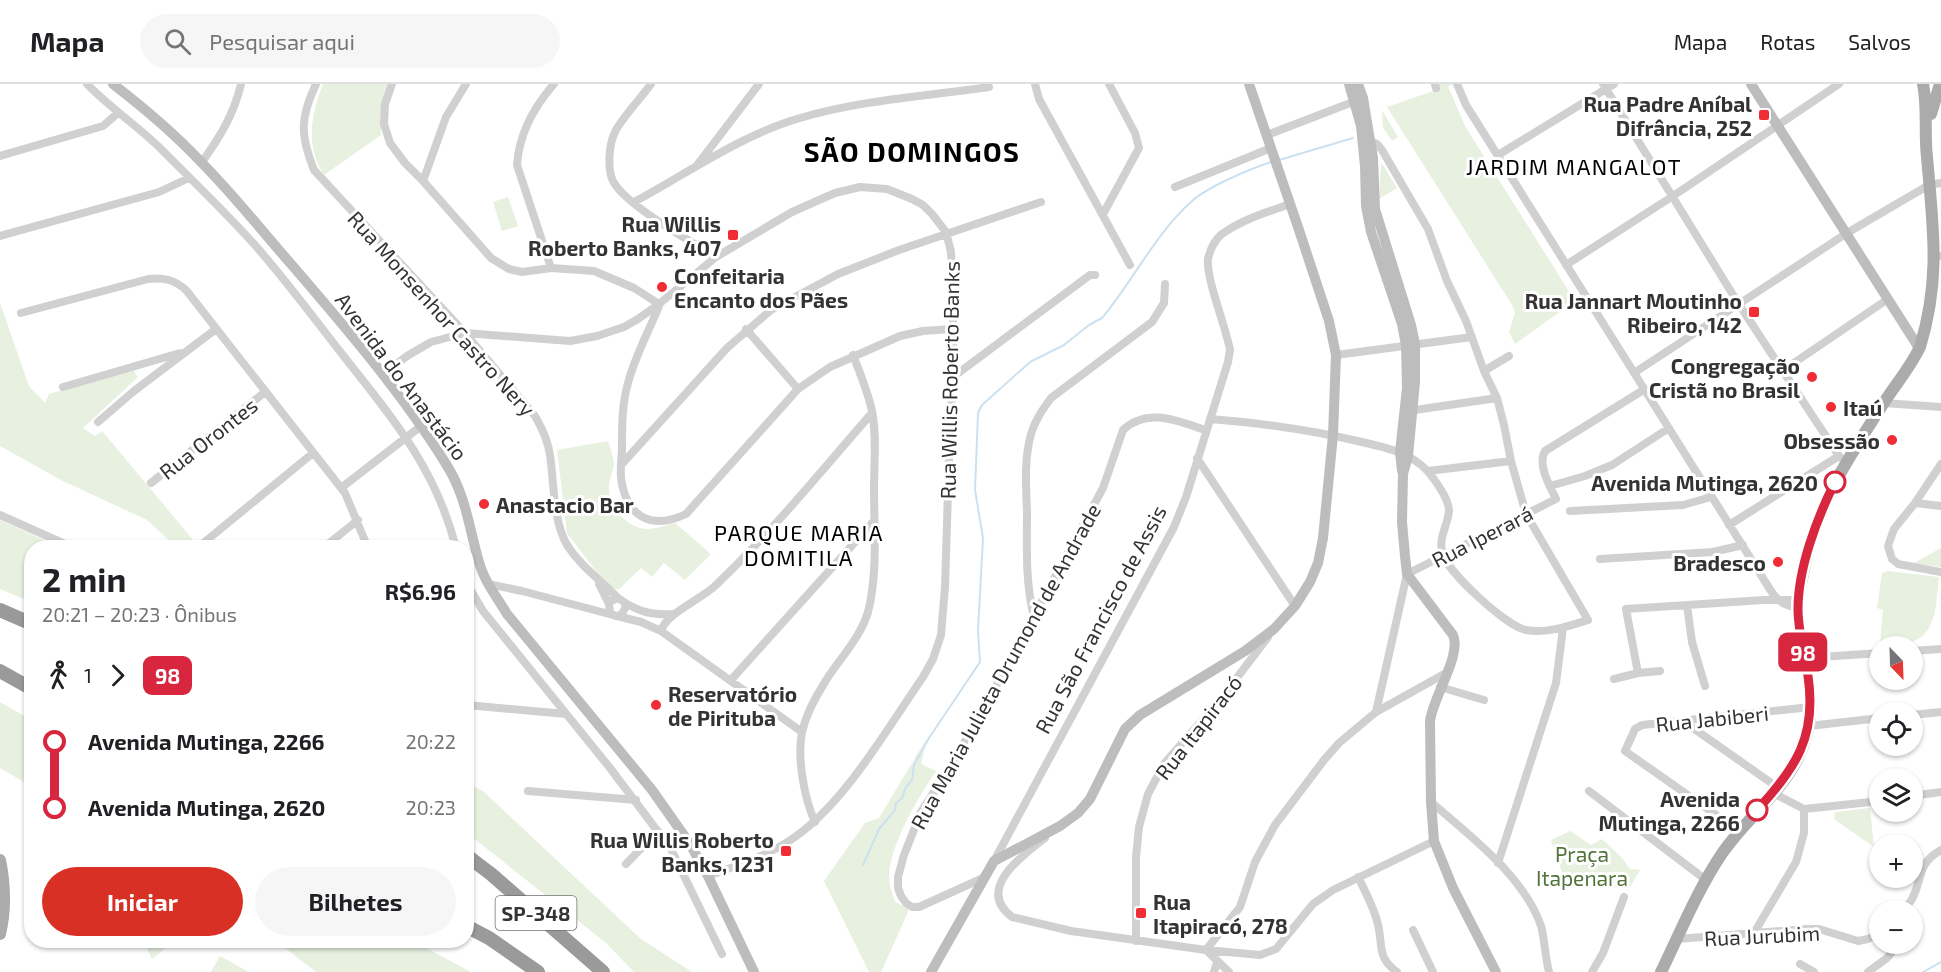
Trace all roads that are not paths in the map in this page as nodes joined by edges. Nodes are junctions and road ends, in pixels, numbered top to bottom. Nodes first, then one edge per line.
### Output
1 (87, 84) edge
2 (113, 84) edge
3 (241, 84) edge
4 (316, 84) edge
5 (392, 84) edge
6 (466, 84) edge
7 (554, 84) edge
8 (651, 84) edge
9 (759, 84) edge
10 (1035, 84) edge
11 (1109, 84) edge
12 (1249, 84) edge
13 (1349, 84) edge
14 (1358, 84) edge
15 (1457, 84) edge
16 (1751, 84) edge
17 (1916, 84) edge
18 (1923, 84) edge
19 (1940, 84) edge
20 (1837, 85) edge
21 (1608, 86) edge
22 (989, 87) dead end
23 (1359, 100) junction
24 (118, 113) junction
25 (1777, 126) junction
26 (1927, 127) junction
27 (1266, 135) junction
28 (1367, 140) junction
29 (1925, 141) junction
30 (1272, 152) junction
31 (1498, 155) junction
32 (0, 156) edge
33 (202, 162) junction
34 (694, 168) junction
35 (189, 178) junction
36 (423, 181) junction
37 (1935, 184) edge
38 (1175, 187) dead end
39 (1673, 196) junction
40 (634, 202) junction
41 (1041, 202) dead end
42 (1290, 204) junction
43 (1102, 214) junction
44 (946, 232) junction
45 (1847, 233) junction
46 (0, 237) edge
47 (1940, 256) edge
48 (716, 257) junction
49 (1130, 265) dead end
50 (1566, 265) junction
51 (551, 268) junction
52 (1095, 275) dead end
53 (1165, 284) dead end
54 (1888, 298) junction
55 (1738, 303) junction
56 (659, 304) junction
57 (21, 313) dead end
58 (216, 329) junction
59 (746, 329) junction
60 (952, 329) junction
61 (465, 333) junction
62 (1472, 338) junction
63 (1410, 344) junction
64 (1919, 348) junction
65 (184, 352) junction
66 (853, 355) junction
67 (1336, 355) junction
68 (1509, 356) dead end
69 (1484, 371) junction
70 (1782, 371) junction
71 (1634, 373) junction
72 (382, 375) junction
73 (953, 377) junction
74 (63, 387) dead end
75 (798, 388) junction
76 (1645, 389) junction
77 (266, 392) junction
78 (1497, 398) junction
79 (1884, 403) junction
80 (1941, 407) edge
81 (1407, 411) junction
82 (873, 413) junction
83 (1210, 418) junction
84 (98, 422) dead end
85 (420, 426) junction
86 (1669, 428) junction
87 (1205, 430) junction
88 (1332, 435) junction
89 (405, 438) junction
90 (313, 453) junction
91 (1404, 454) junction
92 (1197, 458) junction
93 (1842, 459) junction
94 (1511, 461) junction
95 (1941, 464) edge
96 (621, 465) junction
97 (1428, 471) junction
98 (151, 483) dead end
99 (1550, 486) junction
100 (341, 488) junction
101 (1711, 497) junction
102 (1915, 503) junction
103 (1941, 506) edge
104 (1570, 511) dead end
105 (1526, 514) junction
106 (0, 515) edge
107 (358, 520) junction
108 (874, 521) junction
109 (1729, 525) junction
110 (56, 540) edge
111 (207, 540) edge
112 (333, 540) edge
113 (365, 540) edge
114 (453, 540) edge
115 (473, 540) edge
116 (474, 544) edge
117 (1743, 545) junction
118 (1443, 555) junction
119 (1600, 559) dead end
120 (1941, 572) edge
121 (1407, 574) junction
122 (596, 580) junction
123 (488, 584) junction
124 (474, 596) edge
125 (1777, 599) junction
126 (621, 600) junction
127 (1798, 604) junction
128 (609, 605) junction
129 (1687, 605) junction
130 (1295, 606) junction
131 (589, 609) junction
132 (0, 610) edge
133 (646, 613) junction
134 (676, 614) junction
135 (616, 615) junction
136 (1034, 617) junction
137 (24, 620) edge
138 (652, 626) junction
139 (1563, 628) junction
140 (1274, 629) junction
141 (661, 631) junction
142 (1941, 649) edge
143 (1923, 650) edge
144 (1869, 654) edge
145 (1804, 658) junction
146 (0, 671) edge
147 (1660, 671) dead end
148 (1446, 673) junction
149 (1638, 673) junction
150 (1614, 679) dead end
151 (731, 680) junction
152 (24, 684) edge
153 (1705, 686) dead end
154 (1440, 687) junction
155 (1484, 700) dead end
156 (474, 706) edge
157 (1811, 707) junction
158 (1376, 712) junction
159 (1941, 712) edge
160 (566, 714) junction
161 (1923, 714) edge
162 (1869, 719) edge
163 (1683, 721) junction
164 (1809, 726) junction
165 (802, 732) junction
166 (1775, 790) junction
167 (528, 791) dead end
168 (1589, 791) dead end
169 (1941, 792) edge
170 (1923, 794) edge
171 (636, 800) junction
172 (1431, 802) junction
173 (1869, 802) edge
174 (1804, 809) junction
175 (815, 822) junction
176 (1060, 826) junction
177 (658, 831) junction
178 (1739, 831) junction
179 (1434, 841) junction
180 (1941, 850) edge
181 (0, 860) edge
182 (474, 861) edge
183 (994, 861) junction
184 (1498, 863) junction
185 (626, 864) dead end
186 (708, 876) junction
187 (1358, 877) junction
188 (985, 878) junction
189 (1706, 880) junction
190 (1624, 897) dead end
191 (1913, 899) edge
192 (474, 930) edge
193 (1413, 930) dead end
194 (1754, 933) junction
195 (0, 934) edge
196 (1869, 938) edge
197 (1677, 939) junction
198 (1136, 941) junction
199 (1206, 950) junction
200 (722, 954) dead end
201 (1890, 954) edge
202 (1217, 962) junction
203 (1800, 964) dead end
204 (538, 972) edge
205 (603, 972) edge
206 (754, 972) edge
207 (931, 972) edge
208 (1214, 972) edge
209 (1229, 972) edge
210 (1397, 972) edge
211 (1433, 972) edge
212 (1496, 972) edge
213 (1549, 972) edge
214 (1592, 972) edge
215 (1661, 972) edge
216 (1814, 972) edge
217 (1868, 972) edge

1 - 24 street, Avenida do Anastácio
2 - 33 main road, Avenida do Anastácio
3 - 33 street
4 - 61 street, Rua Monsenhor Castro Nery
5 - 36 street
6 - 36 street
7 - 51 street
8 - 40 street
9 - 34 street
10 - 43 street
11 - 43 street
12 - 27 main road
13 - 23 main road
14 - 23 main road
15 - 31 street
16 - 25 main road
17 - 29 main road
18 - 26 main road
19 - 26 main road
20 - 25 street
21 - 31 street
21 - 39 street
22 - 34 street
23 - 27 street
23 - 28 main road
24 - 32 street
24 - 35 street, Avenida do Anastácio
25 - 39 street
25 - 45 main road
26 - 29 main road
27 - 30 main road
28 - 62 street
28 - 63 main road
29 - 37 main road
30 - 38 street
30 - 42 main road
31 - 50 street
33 - 72 main road, Avenida do Anastácio
34 - 40 street
35 - 46 street
35 - 89 street, Avenida do Anastácio
36 - 51 street
37 - 45 street
37 - 47 main road
39 - 50 street
39 - 55 street
40 - 48 street
41 - 44 street
42 - 67 main road
42 - 83 street, Rua São Francisco de Assis
43 - 49 street
44 - 48 street, Rua Willis Roberto Banks
44 - 59 street
44 - 60 street, Rua Willis Roberto Banks
45 - 54 main road
45 - 55 street
47 - 64 main road
48 - 56 street, Rua Willis Roberto Banks
50 - 71 street
51 - 56 street
52 - 73 street
53 - 136 street
54 - 64 main road
54 - 70 street
55 - 70 street
55 - 71 street
56 - 61 street, Rua Willis Roberto Banks
56 - 96 street
57 - 58 street
58 - 65 street
58 - 77 street
59 - 75 street
59 - 96 street
60 - 66 street
60 - 73 street, Rua Willis Roberto Banks
61 - 72 street, Rua Willis Roberto Banks
61 - 122 street, Rua Monsenhor Castro Nery
62 - 63 street
62 - 69 street
63 - 67 street
63 - 81 main road
64 - 79 main road
65 - 74 street
65 - 84 street
66 - 75 street
66 - 82 street
67 - 88 main road
68 - 69 street
69 - 78 street
70 - 93 street
71 - 76 street
72 - 85 main road, Avenida do Anastácio
73 - 175 street, Rua Willis Roberto Banks
75 - 96 street
76 - 86 street
76 - 99 street
77 - 90 street
77 - 98 street, Rua Orontes
78 - 81 street
78 - 94 street
79 - 80 street
79 - 93 main road
81 - 91 main road
82 - 108 street
82 - 134 street
83 - 87 street, Rua São Francisco de Assis
83 - 88 street
85 - 89 street
85 - 115 main road, Avenida do Anastácio
86 - 99 street
86 - 101 street
87 - 92 street, Rua São Francisco de Assis
87 - 136 street, Rua Maria Julieta Drumond de Andrade
88 - 91 street
88 - 130 main road
89 - 100 street
89 - 114 street, Avenida do Anastácio
90 - 100 street
90 - 111 street
91 - 97 street
91 - 121 main road
92 - 130 street
92 - 183 street, Rua São Francisco de Assis
93 - 109 street
93 - 127 main road
94 - 97 street
94 - 105 street
95 - 102 street
97 - 118 street
99 - 105 street, Rua Iperará
100 - 107 street
101 - 104 street
101 - 109 street
102 - 103 street
102 - 120 street
105 - 118 street, Rua Iperará
105 - 139 street
106 - 110 street
107 - 112 street
107 - 113 street
108 - 151 street
108 - 165 street
109 - 117 street
116 - 123 main road, Avenida do Anastácio
117 - 119 street
117 - 125 street
118 - 121 street, Rua Iperará
118 - 139 street
121 - 148 main road
121 - 158 street
122 - 126 street, Rua Monsenhor Castro Nery
122 - 128 street, Rua Monsenhor Castro Nery
123 - 131 street
123 - 186 main road, Avenida do Anastácio
124 - 160 street
125 - 127 street
125 - 129 street
126 - 128 street
126 - 133 street, Rua Monsenhor Castro Nery
126 - 135 street
127 - 145 main road
128 - 131 street
128 - 135 street
129 - 149 street
129 - 153 street
130 - 140 main road
131 - 135 street
132 - 137 highway
133 - 134 street
133 - 138 street
134 - 141 street
135 - 138 street
136 - 188 street, Rua Maria Julieta Drumond de Andrade
138 - 141 street
139 - 184 street
140 - 176 main road
140 - 198 street, Rua Itapiracó
141 - 151 street
142 - 143 street
144 - 145 street
145 - 157 main road
146 - 152 highway
147 - 149 street
148 - 154 main road
148 - 158 street
149 - 150 street
151 - 165 street
154 - 155 street
154 - 172 main road
156 - 160 street
157 - 163 street, Rua Jabiberi
157 - 164 main road
158 - 199 street
159 - 161 street
160 - 171 street
162 - 164 street
163 - 166 street
163 - 178 street, Rua Jabiberi
164 - 166 main road
165 - 175 street
166 - 174 street
166 - 178 main road
167 - 171 street
168 - 189 street
169 - 170 street
171 - 177 street
172 - 179 main road
172 - 184 street
173 - 174 street
174 - 194 street
175 - 186 street, Rua Willis Roberto Banks
176 - 183 main road
176 - 198 street
177 - 185 street
177 - 200 street
178 - 189 main road
179 - 187 street
179 - 212 main road
180 - 191 street
181 - 195 main road
182 - 205 highway, SP-348
183 - 188 main road, Rua São Francisco de Assis
184 - 213 street
186 - 206 main road, Avenida do Anastácio
187 - 199 street
187 - 210 street
188 - 207 main road, Rua São Francisco de Assis
189 - 197 main road
190 - 214 street
192 - 204 highway, SP-348
193 - 211 street
194 - 196 street, Rua Jurubim
194 - 197 street, Rua Jurubim
197 - 215 main road
198 - 199 street
199 - 202 street
201 - 217 street
202 - 208 street
202 - 209 street
203 - 216 street

